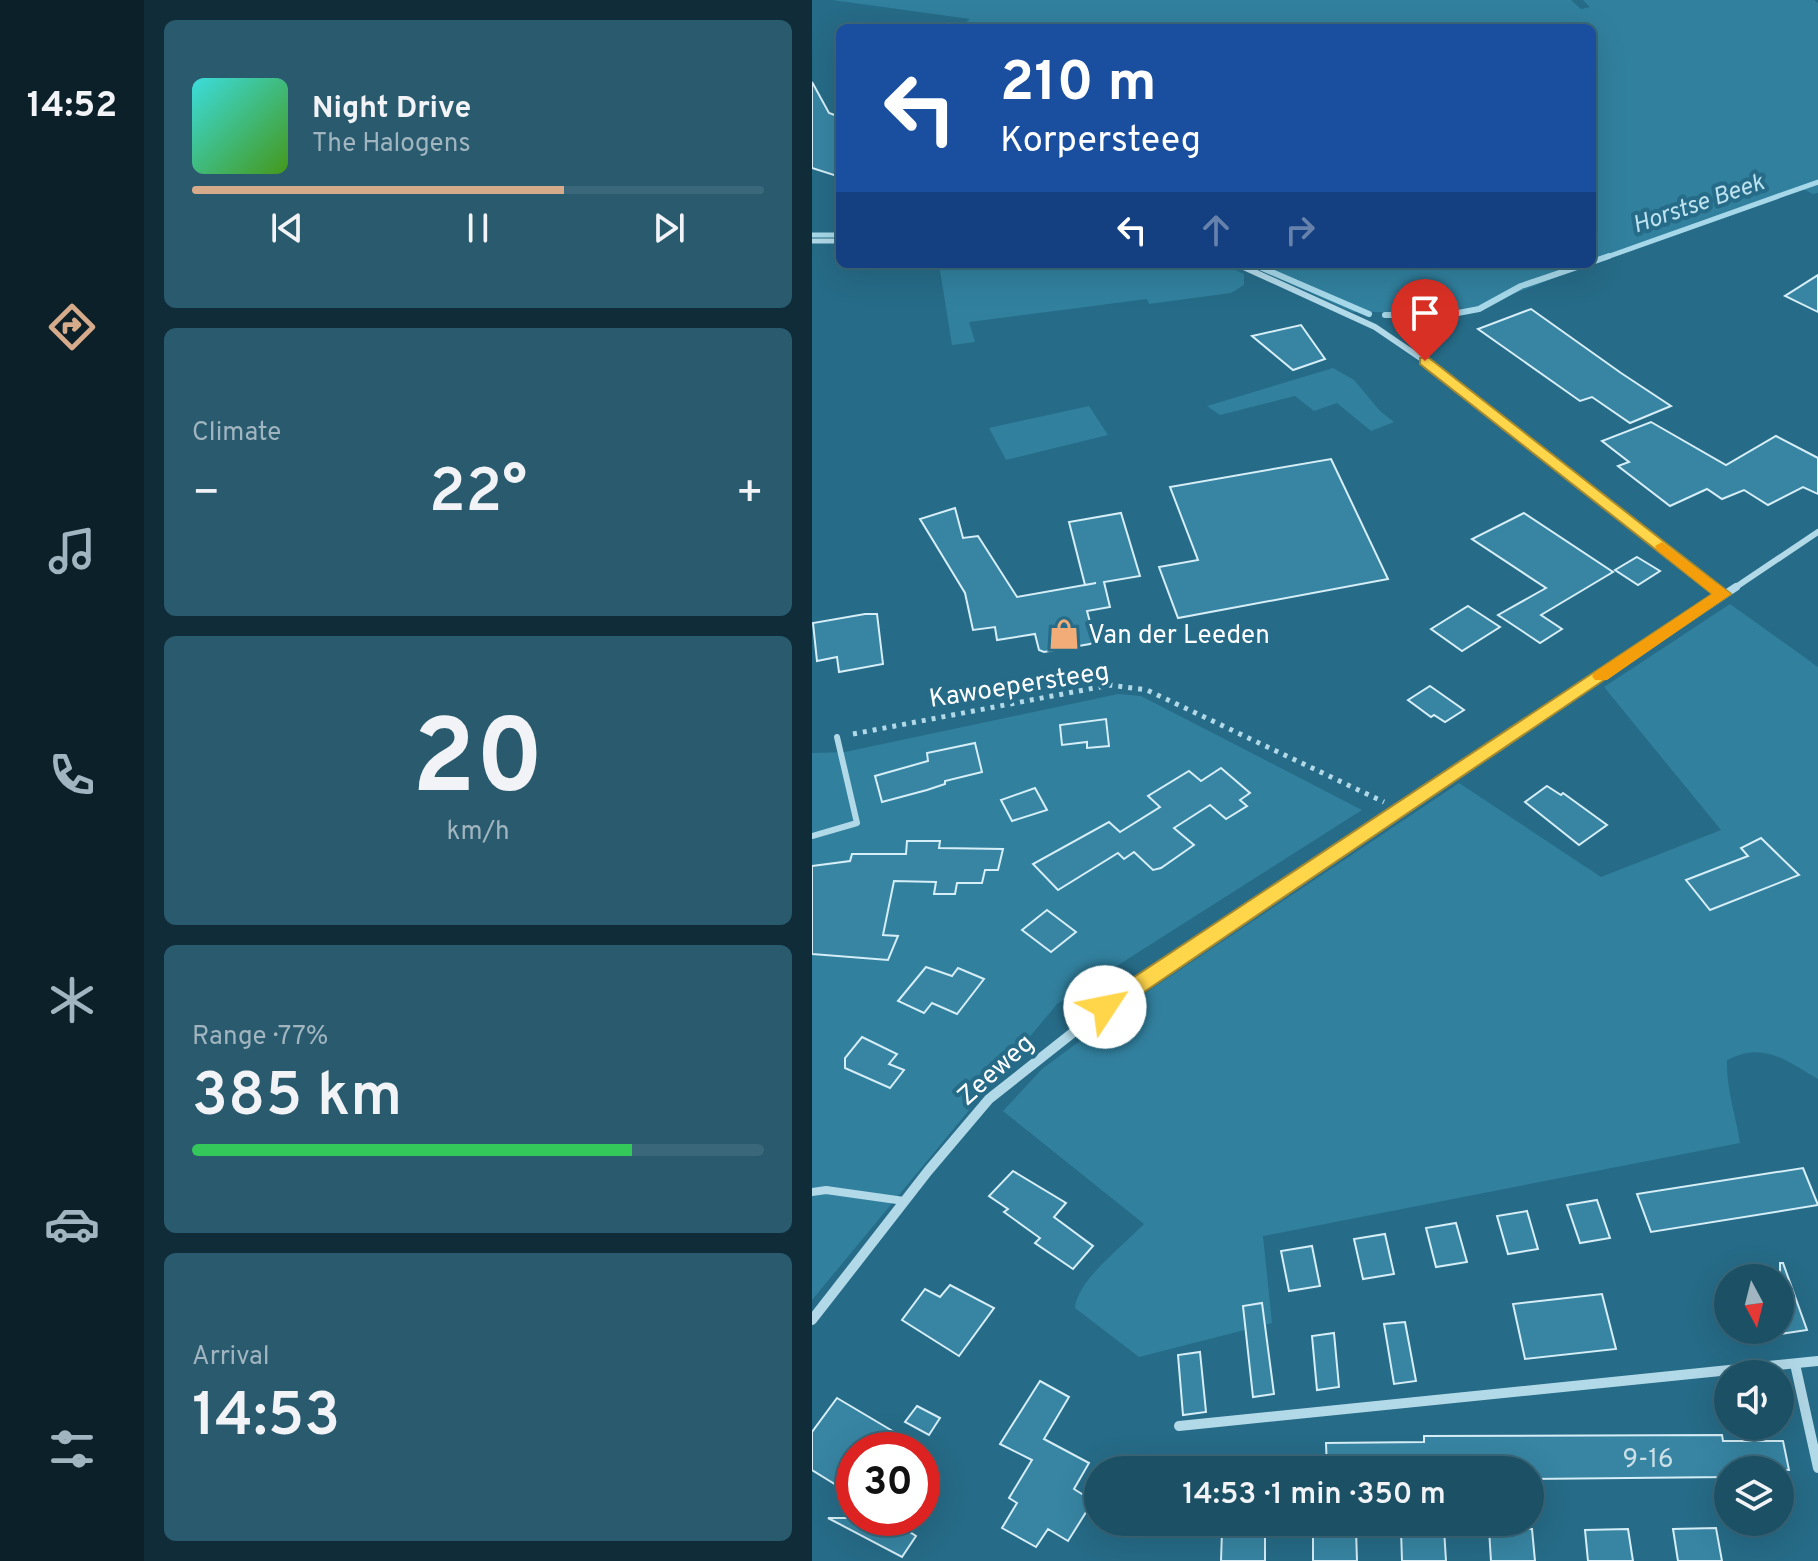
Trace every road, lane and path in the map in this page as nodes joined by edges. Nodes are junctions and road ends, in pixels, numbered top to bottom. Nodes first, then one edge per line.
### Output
1 (812, 241) edge
2 (836, 241) edge
3 (1246, 268) edge
4 (1818, 532) edge
5 (1723, 594) junction
6 (837, 737) joint
7 (1400, 810) junction
8 (812, 836) edge
9 (812, 1192) edge
10 (904, 1201) junction
11 (812, 1320) edge
12 (1818, 1361) edge
13 (1795, 1364) junction
14 (1179, 1426) dead end
15 (1818, 1468) edge

1 - 2 street
3 - 5 street
4 - 5 street, Zeeweg
5 - 7 street, Zeeweg
6 - 7 path, Kawoepersteeg
6 - 8 lane
7 - 10 street, Zeeweg
9 - 10 lane
10 - 11 street, Zeeweg
12 - 13 street
13 - 14 street
13 - 15 street

